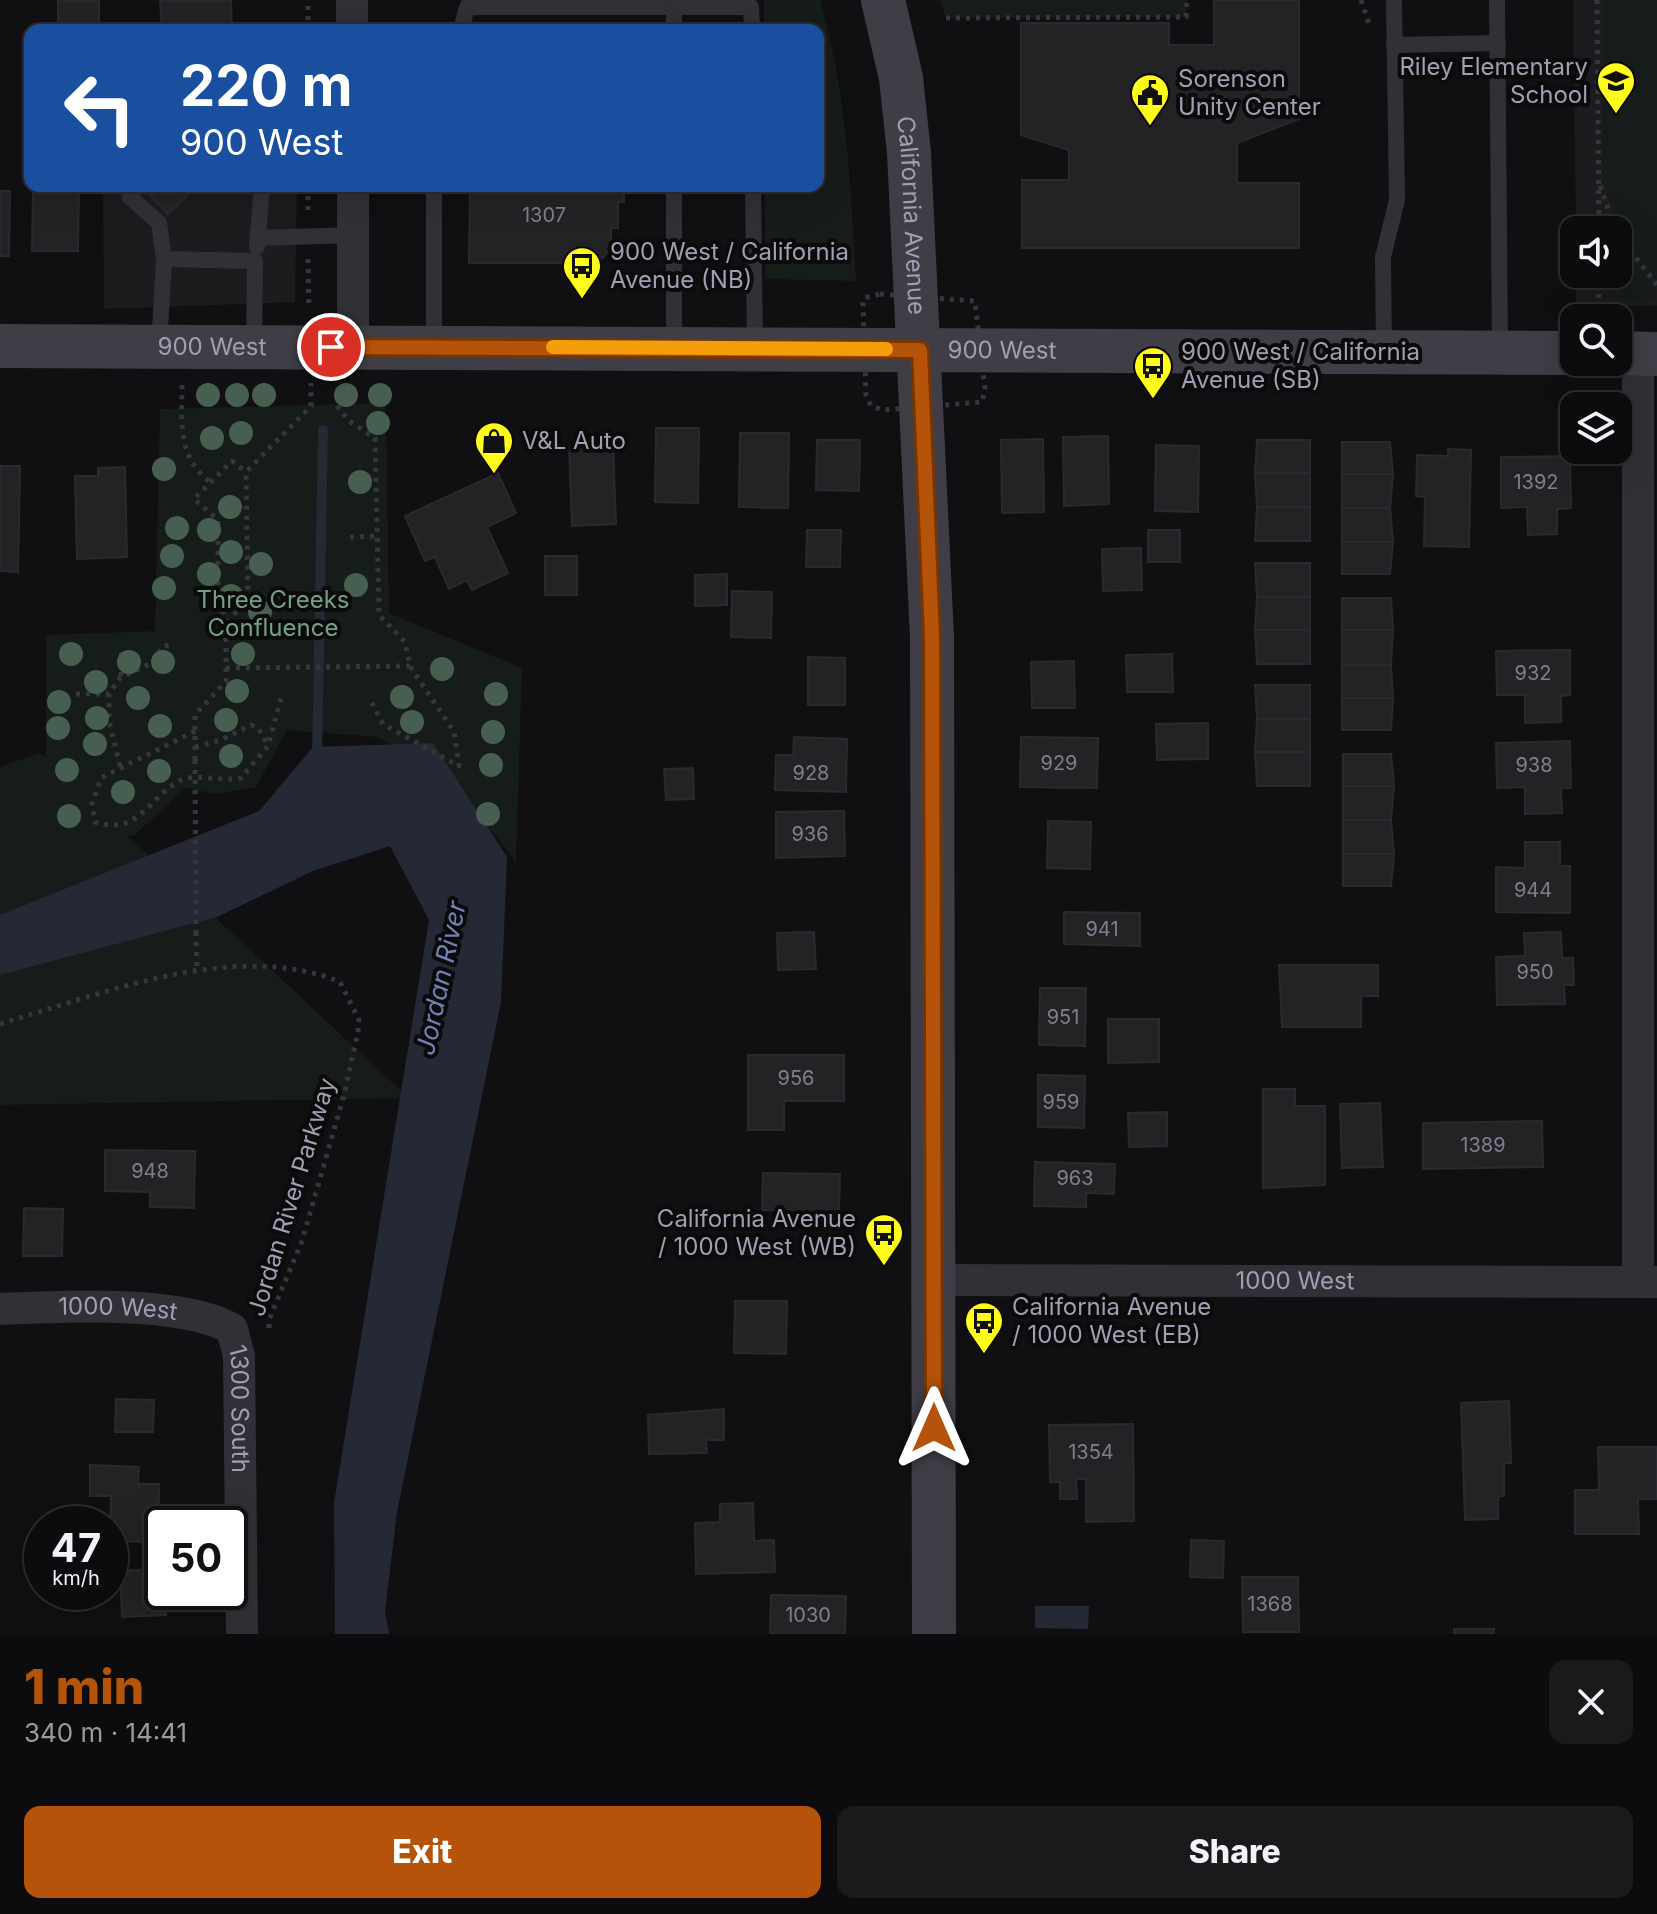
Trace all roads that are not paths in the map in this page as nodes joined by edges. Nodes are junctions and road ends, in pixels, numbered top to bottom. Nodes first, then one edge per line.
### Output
1 (352, 0) edge
2 (883, 0) edge
3 (1394, 0) edge
4 (1497, 0) edge
5 (674, 7) junction
6 (352, 24) edge
7 (463, 24) edge
8 (674, 24) edge
9 (752, 24) edge
10 (1498, 43) junction
11 (1394, 45) junction
12 (262, 192) edge
13 (353, 192) edge
14 (434, 192) edge
15 (674, 192) edge
16 (753, 192) edge
17 (130, 197) dead end
18 (353, 235) junction
19 (258, 238) junction
20 (164, 259) junction
21 (255, 261) junction
22 (0, 346) edge
23 (159, 347) junction
24 (254, 347) junction
25 (353, 347) junction
26 (434, 347) junction
27 (674, 347) junction
28 (755, 348) junction
29 (920, 350) junction
30 (1384, 351) junction
31 (1500, 352) junction
32 (1560, 353) edge
33 (1638, 353) edge
34 (933, 1280) junction
35 (1648, 1282) edge
36 (0, 1309) edge
37 (232, 1329) joint
38 (242, 1634) edge
39 (934, 1634) edge

1 - 6 street
2 - 29 main road, California Avenue
3 - 11 lane
4 - 10 lane
5 - 7 lane
5 - 8 lane
5 - 9 lane
10 - 11 lane
10 - 31 lane
11 - 30 lane
12 - 19 lane
13 - 18 street
14 - 26 lane
15 - 27 lane
16 - 28 lane
17 - 20 lane
18 - 19 lane
18 - 25 street
19 - 21 lane
20 - 21 lane
20 - 23 lane
21 - 24 lane
22 - 23 main road, 900 West
23 - 24 main road, 900 West
24 - 25 main road, 900 West
25 - 26 main road, 900 West
26 - 27 main road, 900 West
27 - 28 main road, 900 West
28 - 29 main road, 900 West
29 - 30 main road, 900 West
29 - 34 main road, California Avenue
30 - 31 main road, 900 West
31 - 32 main road, 900 West
33 - 35 street
34 - 35 street, 1000 West
34 - 39 main road, California Avenue
36 - 37 street, 1000 West
37 - 38 street, 1300 South

